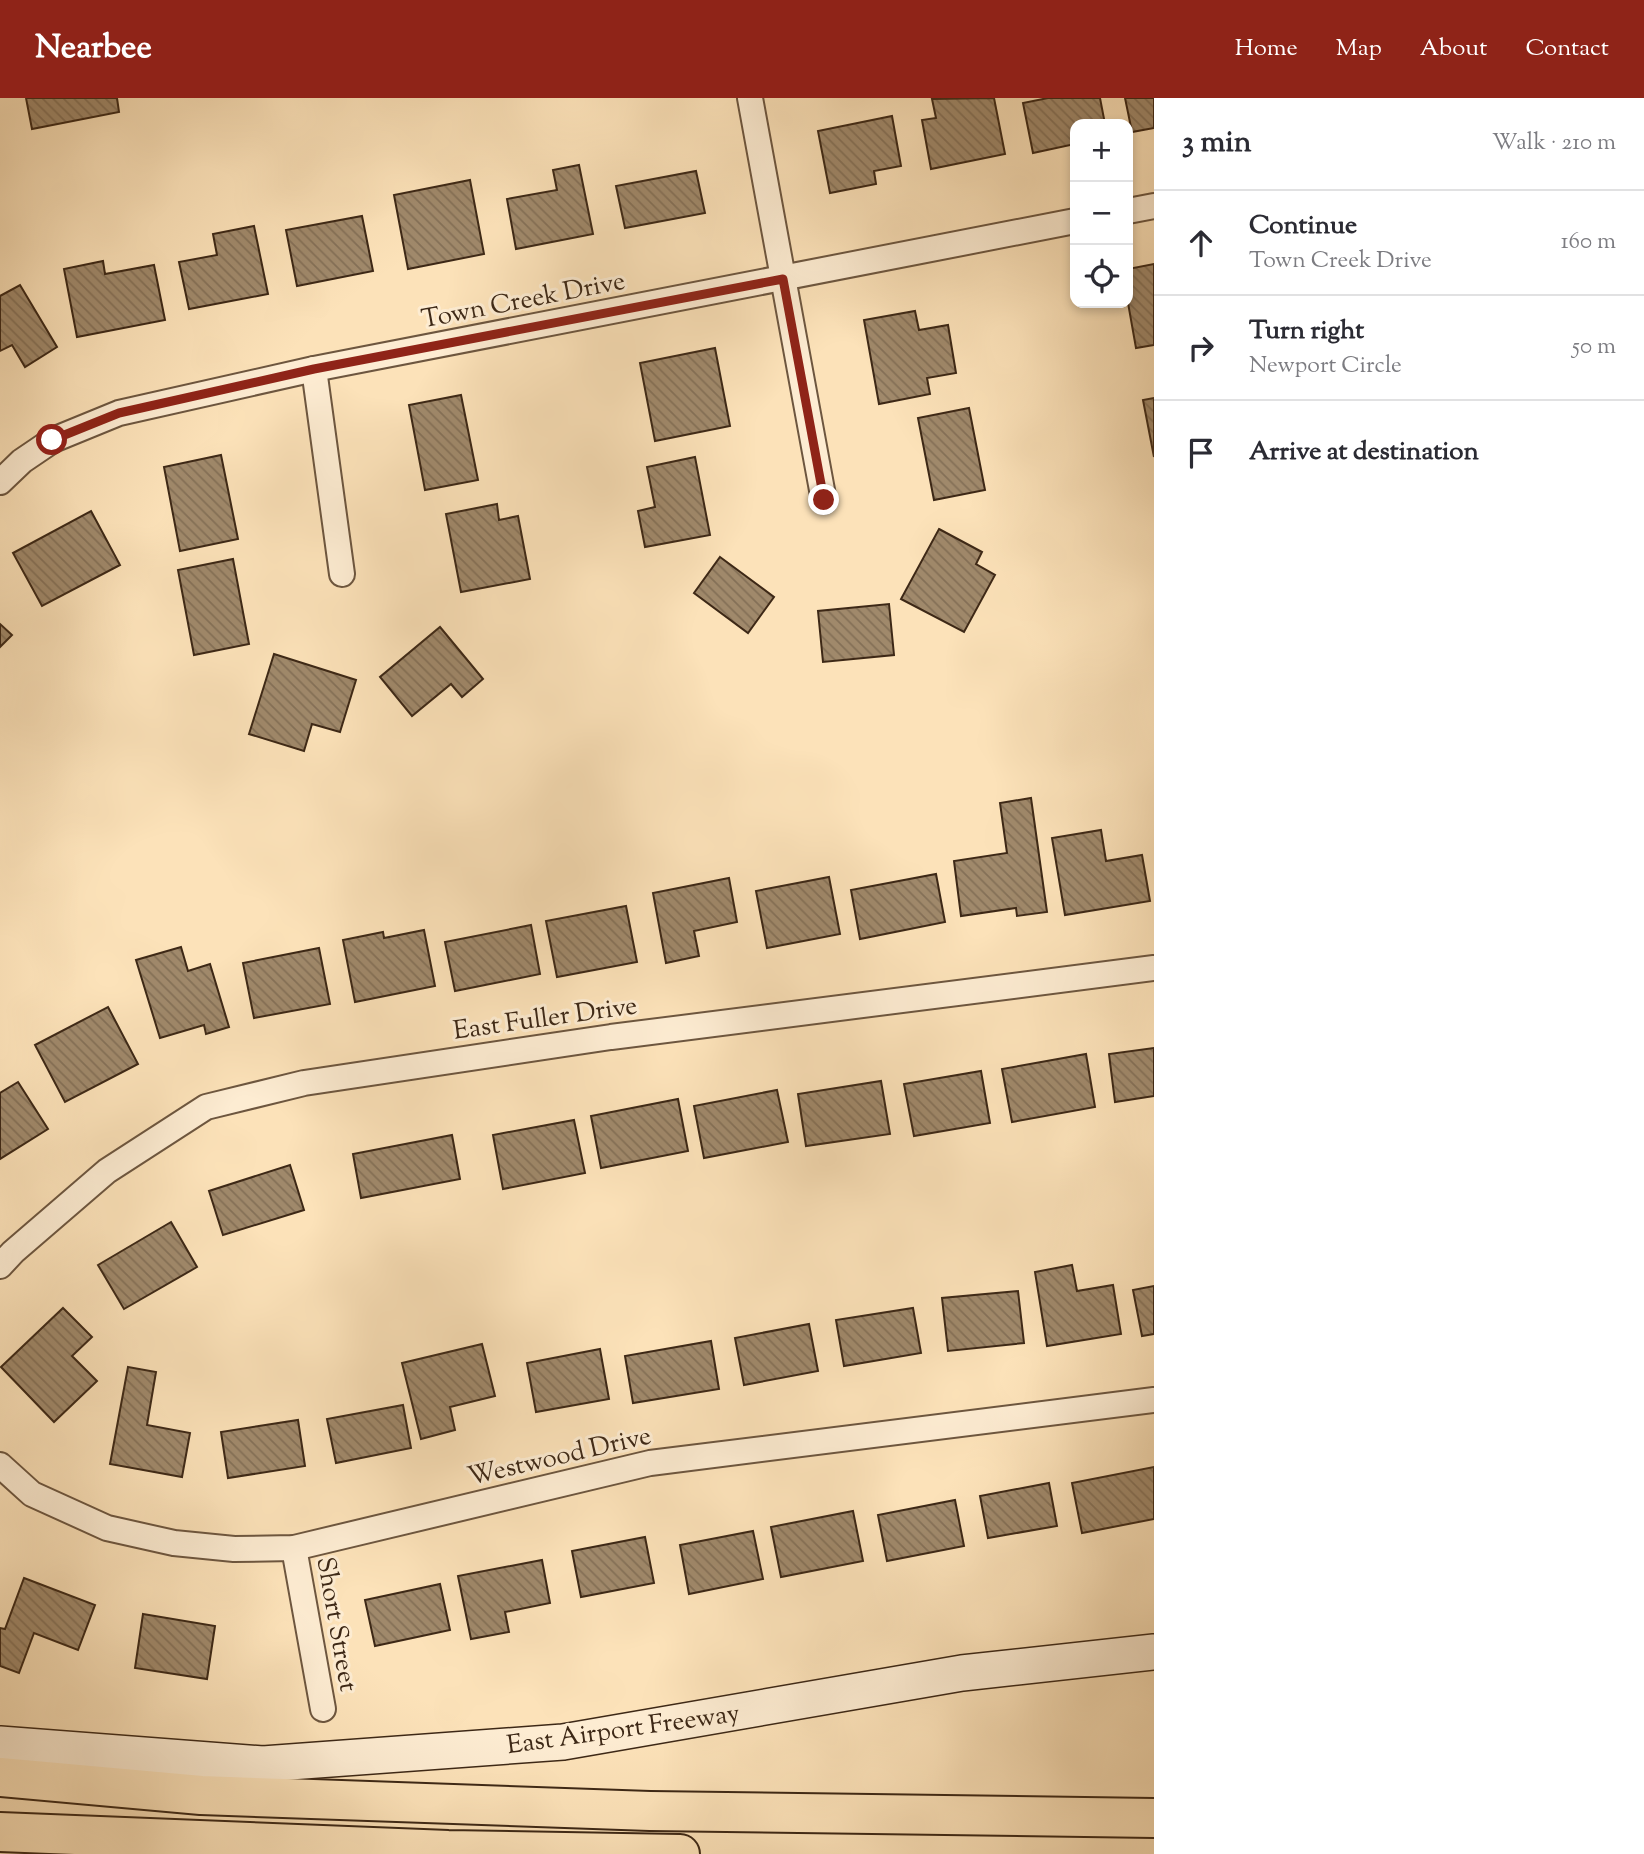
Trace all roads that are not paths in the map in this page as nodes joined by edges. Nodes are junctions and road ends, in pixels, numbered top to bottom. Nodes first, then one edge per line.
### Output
1 (750, 98) edge
2 (1154, 206) edge
3 (1133, 210) edge
4 (1070, 222) edge
5 (783, 279) junction
6 (314, 369) junction
7 (0, 482) edge
8 (824, 500) dead end
9 (342, 574) dead end
10 (1154, 968) edge
11 (0, 1266) edge
12 (1154, 1401) edge
13 (0, 1465) edge
14 (294, 1548) junction
15 (1154, 1652) edge
16 (323, 1709) dead end
17 (0, 1744) edge
18 (0, 1777) edge
19 (1154, 1818) edge
20 (0, 1832) edge
21 (680, 1854) edge

1 - 5 street
2 - 3 street
4 - 5 street, Town Creek Drive
5 - 6 street, Town Creek Drive
5 - 8 street
6 - 7 street, Town Creek Drive
6 - 9 street
10 - 11 street, East Fuller Drive
12 - 14 street, Westwood Drive
13 - 14 street, Westwood Drive
14 - 16 street, Short Street
15 - 17 main road, East Airport Freeway
18 - 19 highway
20 - 21 highway

